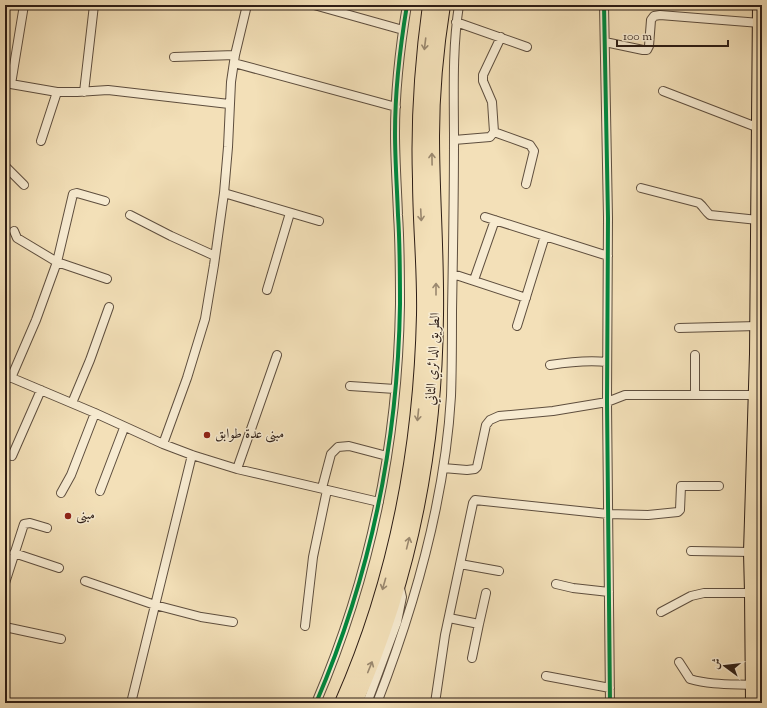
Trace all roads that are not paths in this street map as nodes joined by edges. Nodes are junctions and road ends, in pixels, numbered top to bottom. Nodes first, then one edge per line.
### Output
1 (24, 5) edge
2 (94, 5) edge
3 (246, 5) edge
4 (314, 5) edge
5 (407, 5) edge
6 (430, 5) edge
7 (443, 5) edge
8 (459, 5) edge
9 (604, 5) edge
10 (760, 5) edge
11 (456, 22) junction
12 (760, 23) junction
13 (403, 30) junction
14 (501, 37) junction
15 (605, 42) junction
16 (527, 47) dead end
17 (174, 57) dead end
18 (234, 59) junction
19 (8, 83) edge
20 (663, 91) dead end
21 (57, 92) junction
22 (84, 92) junction
23 (230, 104) junction
24 (396, 107) junction
25 (759, 128) junction
26 (494, 132) junction
27 (454, 140) junction
28 (41, 141) dead end
29 (5, 166) edge
30 (526, 184) dead end
31 (24, 185) dead end
32 (641, 188) dead end
33 (224, 193) junction
34 (105, 201) dead end
35 (290, 213) junction
36 (130, 215) dead end
37 (485, 217) dead end
38 (494, 220) junction
39 (758, 220) junction
40 (319, 221) dead end
41 (14, 231) dead end
42 (545, 236) junction
43 (215, 256) junction
44 (608, 256) junction
45 (57, 262) junction
46 (453, 274) junction
47 (107, 279) dead end
48 (474, 280) junction
49 (267, 290) dead end
50 (526, 298) junction
51 (109, 307) dead end
52 (518, 326) dead end
53 (757, 326) junction
54 (679, 328) dead end
55 (760, 354) edge
56 (277, 355) dead end
57 (695, 355) dead end
58 (607, 362) junction
59 (550, 366) dead end
60 (8, 377) edge
61 (350, 386) dead end
62 (395, 389) junction
63 (41, 390) junction
64 (695, 395) junction
65 (756, 395) junction
66 (607, 402) junction
67 (72, 403) junction
68 (95, 413) junction
69 (124, 428) junction
70 (163, 444) junction
71 (12, 456) dead end
72 (192, 456) junction
73 (388, 456) junction
74 (443, 468) junction
75 (237, 469) junction
76 (719, 486) dead end
77 (324, 489) junction
78 (100, 491) dead end
79 (61, 493) dead end
80 (379, 502) junction
81 (608, 514) junction
82 (47, 528) dead end
83 (691, 551) dead end
84 (751, 552) junction
85 (14, 553) junction
86 (460, 564) junction
87 (59, 568) dead end
88 (499, 571) dead end
89 (85, 581) dead end
90 (5, 582) edge
91 (556, 584) dead end
92 (397, 585) junction
93 (609, 592) junction
94 (486, 593) dead end
95 (752, 593) junction
96 (155, 605) junction
97 (661, 612) dead end
98 (449, 618) junction
99 (233, 622) dead end
100 (479, 624) junction
101 (305, 626) dead end
102 (5, 627) edge
103 (61, 639) dead end
104 (472, 658) dead end
105 (679, 662) dead end
106 (546, 676) dead end
107 (753, 685) junction
108 (610, 688) junction
109 (131, 703) edge
110 (316, 703) edge
111 (342, 703) edge
112 (355, 703) edge
113 (367, 703) edge
114 (377, 703) edge
115 (435, 703) edge
116 (610, 703) edge
117 (753, 703) edge

1 - 19 street
2 - 22 street
3 - 18 street
4 - 13 street
5 - 13 street
6 -> 111 highway, الطريق الدائري الثاني
92 -> 7 highway, الطريق الدائري الثاني
8 - 11 street
9 - 15 street
10 - 12 highway
11 - 14 street
11 - 27 street
12 - 15 street
12 - 25 highway
13 - 24 street
14 - 16 street
14 - 26 street
15 - 44 street
17 - 18 street
18 - 23 street
18 - 24 street
19 - 21 street
20 - 25 street
21 - 22 street
21 - 28 street
22 - 23 street
23 - 33 street
24 - 62 street
25 - 39 highway
26 - 27 street
26 - 30 street
27 - 46 street
29 - 31 street
32 - 39 street
33 - 35 street
33 - 43 street
34 - 45 street
35 - 40 street
35 - 49 street
36 - 43 street
37 - 38 street
38 - 42 street
38 - 48 street
39 - 53 highway
41 - 45 street
42 - 44 street
42 - 50 street
43 - 70 street
44 - 58 street
45 - 47 street
45 - 60 street
46 - 48 street
46 - 74 street
48 - 50 street
50 - 52 street
51 - 67 street
53 - 54 street
53 - 55 highway
55 - 65 highway
56 - 75 street
57 - 64 street
58 - 59 street
58 - 66 street
60 - 63 street
61 - 62 street
62 - 73 street
63 - 67 street
63 - 71 street
64 - 65 street
64 - 66 street
65 - 84 highway
66 - 74 street
66 - 81 street
67 - 68 street
68 - 69 street
68 - 79 street
69 - 70 street
69 - 78 street
70 - 72 street
72 - 75 street
72 - 96 street
73 - 77 street
73 - 80 street
74 - 114 street
75 - 77 street
76 - 81 street
77 - 80 street
77 - 101 street
80 - 110 street
81 - 86 street
81 - 93 street
82 - 85 street
83 - 84 street
84 - 95 highway
85 - 87 street
85 - 90 street
86 - 88 street
86 - 98 street
89 - 96 street
91 - 93 street
112 -> 92 highway, الطريق الدائري الثاني
92 - 113 street
93 - 108 street
94 - 100 street
95 - 97 street
95 - 107 highway
96 - 99 street
96 - 109 street
98 - 100 street
98 - 115 street
100 - 104 street
102 - 103 street
105 - 107 street
106 - 108 street
107 - 117 highway
108 - 116 street

